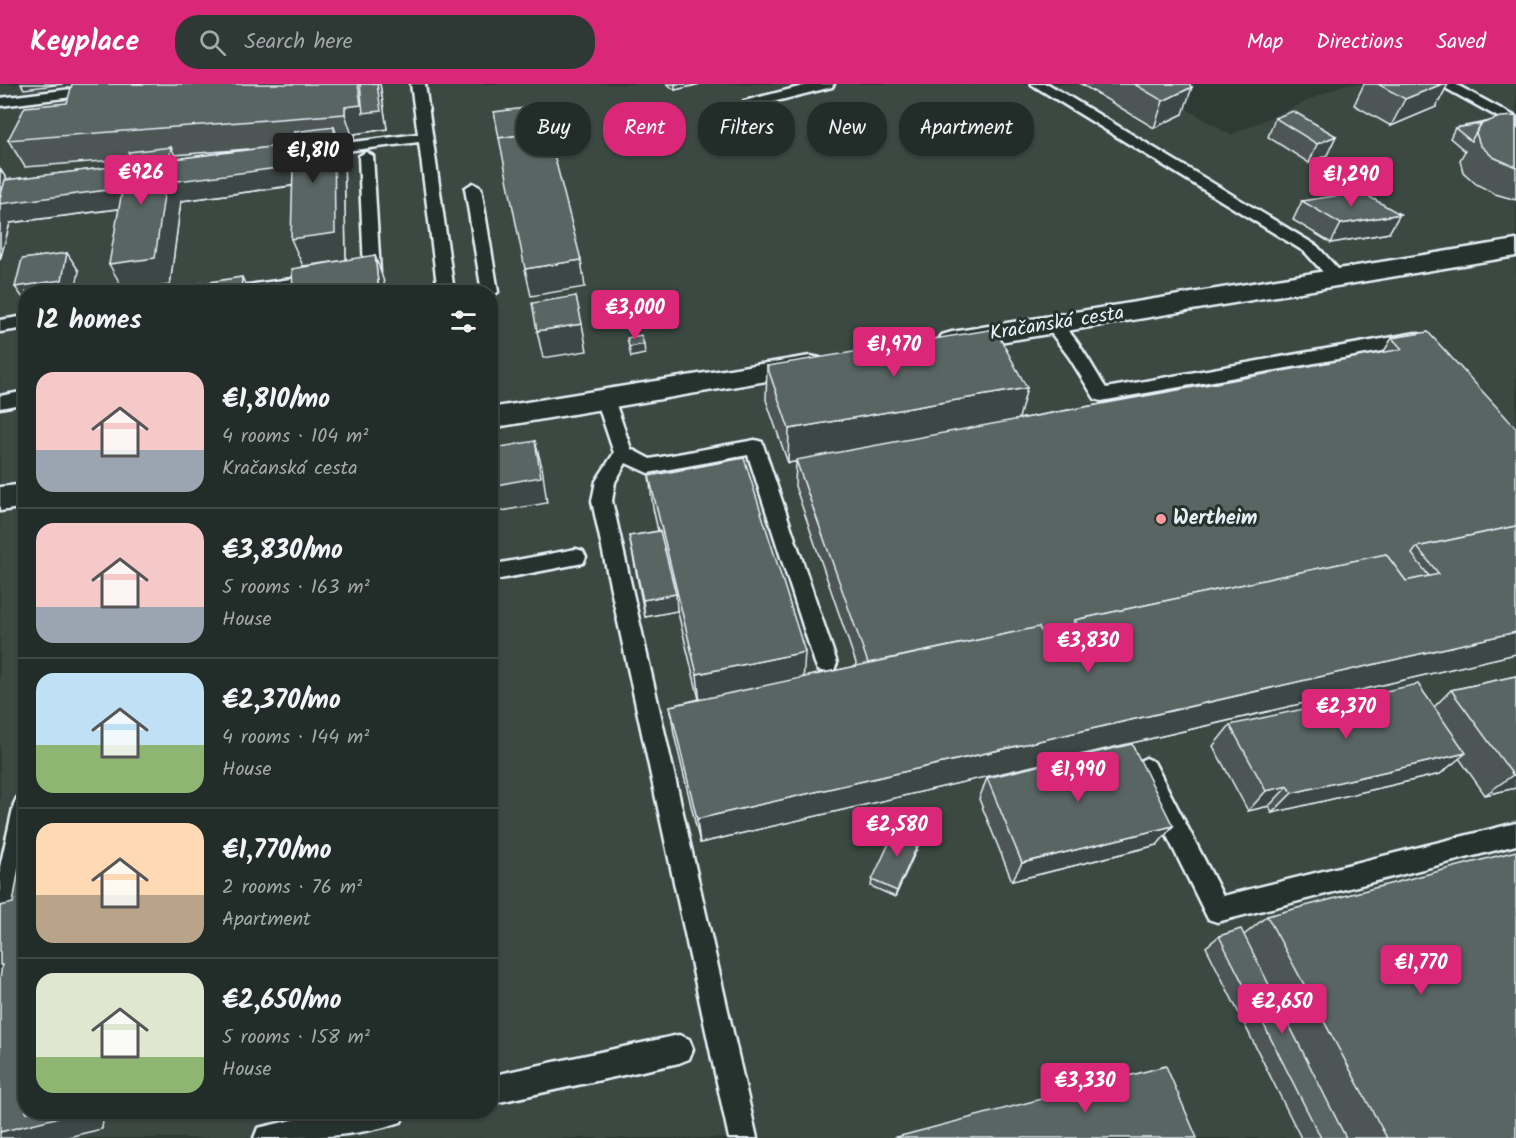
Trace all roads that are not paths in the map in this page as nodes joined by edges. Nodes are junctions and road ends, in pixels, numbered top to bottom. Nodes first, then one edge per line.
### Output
1 (144, 84) edge
2 (418, 84) edge
3 (827, 84) edge
4 (1038, 84) edge
5 (1445, 84) edge
6 (0, 102) edge
7 (757, 102) edge
8 (1516, 123) edge
9 (425, 137) junction
10 (303, 152) edge
11 (366, 156) dead end
12 (473, 188) dead end
13 (1516, 248) edge
14 (1338, 278) junction
15 (284, 285) edge
16 (445, 285) edge
17 (489, 285) edge
18 (18, 323) edge
19 (1053, 325) junction
20 (0, 326) edge
21 (923, 346) edge
22 (1429, 346) edge
23 (829, 362) edge
24 (18, 399) edge
25 (605, 399) junction
26 (0, 402) edge
27 (498, 417) edge
28 (623, 453) junction
29 (18, 496) edge
30 (0, 499) edge
31 (576, 557) dead end
32 (498, 572) edge
33 (826, 663) dead end
34 (1146, 769) edge
35 (1516, 834) edge
36 (18, 841) edge
37 (0, 924) edge
38 (680, 1049) dead end
39 (498, 1088) edge
40 (358, 1119) edge
41 (268, 1138) edge
42 (743, 1138) edge

1 - 6 lane
2 - 9 lane
3 - 7 lane
4 - 14 lane
5 - 8 lane
9 - 10 lane
9 - 16 lane
11 - 15 lane
12 - 17 lane
13 - 14 street, Kračanská cesta
14 - 19 street, Kračanská cesta
18 - 20 lane
19 - 21 street, Kračanská cesta
19 - 22 lane
23 - 25 street
24 - 26 lane
25 - 27 street
25 - 28 lane
28 - 33 lane
28 - 42 lane
29 - 30 street
31 - 32 lane
34 - 35 lane
36 - 37 lane
38 - 39 lane
40 - 41 lane

